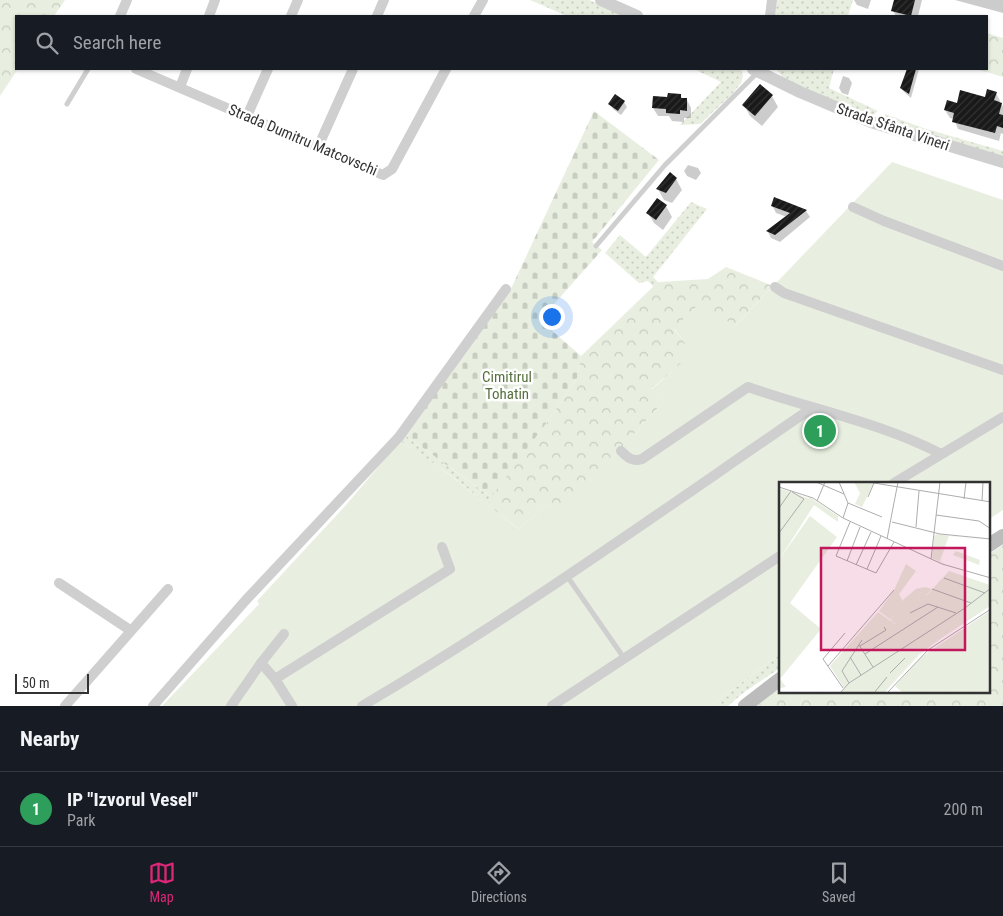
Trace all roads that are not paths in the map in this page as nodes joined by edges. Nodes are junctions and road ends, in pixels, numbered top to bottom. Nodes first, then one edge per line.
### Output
1 (127, 0) edge
2 (216, 0) edge
3 (298, 0) edge
4 (384, 0) edge
5 (483, 0) edge
6 (601, 0) edge
7 (772, 0) edge
8 (120, 15) edge
9 (209, 15) edge
10 (291, 15) edge
11 (377, 15) edge
12 (475, 15) edge
13 (635, 15) edge
14 (770, 15) edge
15 (87, 70) edge
16 (138, 70) edge
17 (188, 70) edge
18 (268, 70) edge
19 (353, 70) edge
20 (445, 70) edge
21 (760, 71) edge
22 (180, 88) junction
23 (67, 104) dead end
24 (247, 116) junction
25 (318, 147) junction
26 (1003, 162) edge
27 (853, 207) dead end
28 (596, 246) dead end
29 (1003, 266) edge
30 (775, 287) dead end
31 (506, 289) dead end
32 (1003, 370) edge
33 (812, 408) junction
34 (1003, 417) edge
35 (621, 451) dead end
36 (941, 454) junction
37 (897, 482) edge
38 (1003, 536) edge
39 (990, 544) edge
40 (442, 547) dead end
41 (779, 557) edge
42 (567, 576) junction
43 (59, 583) dead end
44 (168, 589) dead end
45 (130, 630) junction
46 (284, 634) dead end
47 (624, 659) junction
48 (261, 663) junction
49 (275, 679) junction
50 (779, 680) edge
51 (64, 706) edge
52 (153, 706) edge
53 (231, 706) edge
54 (292, 706) edge
55 (362, 706) edge
56 (552, 706) edge
57 (745, 706) edge

1 - 8 street
2 - 9 street
3 - 10 street
4 - 11 street
5 - 12 street
6 - 13 street
7 - 14 street
15 - 23 lane
16 - 22 street, Strada Dumitru Matcovschi
17 - 22 street
18 - 24 street
19 - 25 street
20 - 25 street, Strada Dumitru Matcovschi
21 - 26 street, Strada Sfânta Vineri
21 - 28 lane, Strada Sfânta Vineri
22 - 24 street, Strada Dumitru Matcovschi
24 - 25 street, Strada Dumitru Matcovschi
27 - 29 street
30 - 32 street
31 - 52 street
33 - 35 street
33 - 36 street
33 - 42 street
34 - 36 street
36 - 37 street
38 - 39 main road
40 - 49 street
41 - 47 street
42 - 47 lane
42 - 55 street
43 - 45 street
44 - 45 street
45 - 51 street
46 - 48 street
47 - 56 street
48 - 49 street
48 - 53 street
49 - 54 street
50 - 57 main road

